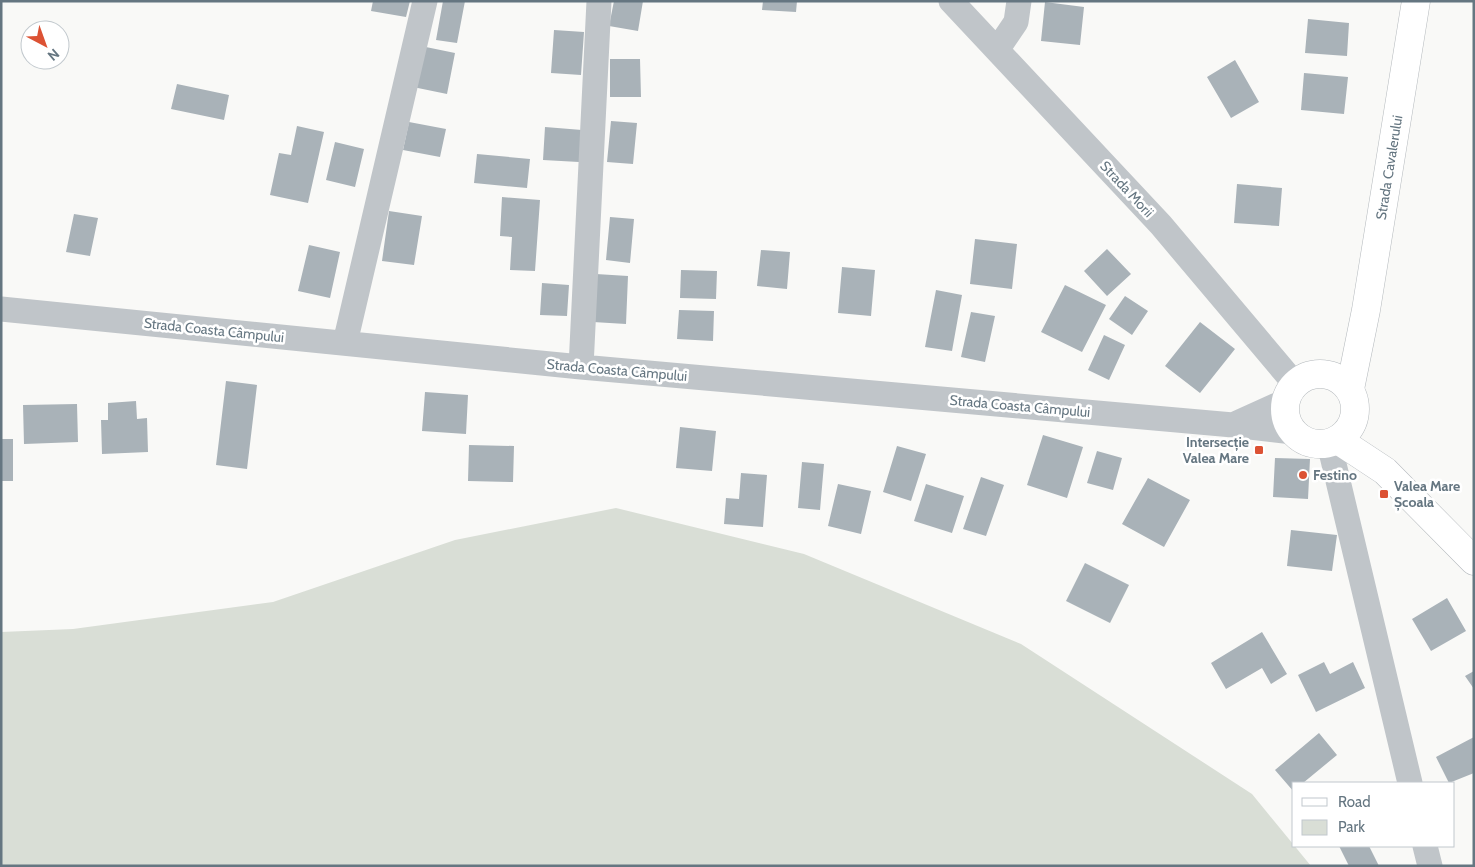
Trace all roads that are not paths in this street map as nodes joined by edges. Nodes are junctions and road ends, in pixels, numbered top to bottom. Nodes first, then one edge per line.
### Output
1 (425, 1) edge
2 (951, 1) edge
3 (1019, 1) edge
4 (1416, 1) edge
5 (591, 2) edge
6 (997, 50) junction
7 (1, 309) edge
8 (1361, 333) junction
9 (345, 343) junction
10 (581, 367) junction
11 (1324, 374) junction
12 (1350, 389) junction
13 (1290, 393) junction
14 (1233, 425) junction
15 (1293, 432) junction
16 (1340, 434) junction
17 (1474, 560) edge
18 (1410, 782) edge
19 (1425, 847) edge
20 (1430, 866) edge

1 - 9 street
2 - 6 street, Strada Morii
3 - 6 street
4 - 8 main road, Strada Cavalerului
5 - 10 street
6 - 13 street, Strada Morii
7 - 9 street, Strada Coasta Câmpului
8 - 11 main road
8 - 12 main road, Strada Cavalerului
9 - 10 street, Strada Coasta Câmpului
10 - 14 street, Strada Coasta Câmpului
11 - 12 main road
11 - 13 main road
12 - 16 main road
13 - 14 street, Strada Coasta Câmpului
13 - 15 main road
14 - 15 street, Strada Coasta Câmpului
15 - 16 main road
16 - 17 main road
16 - 18 street
19 - 20 street

